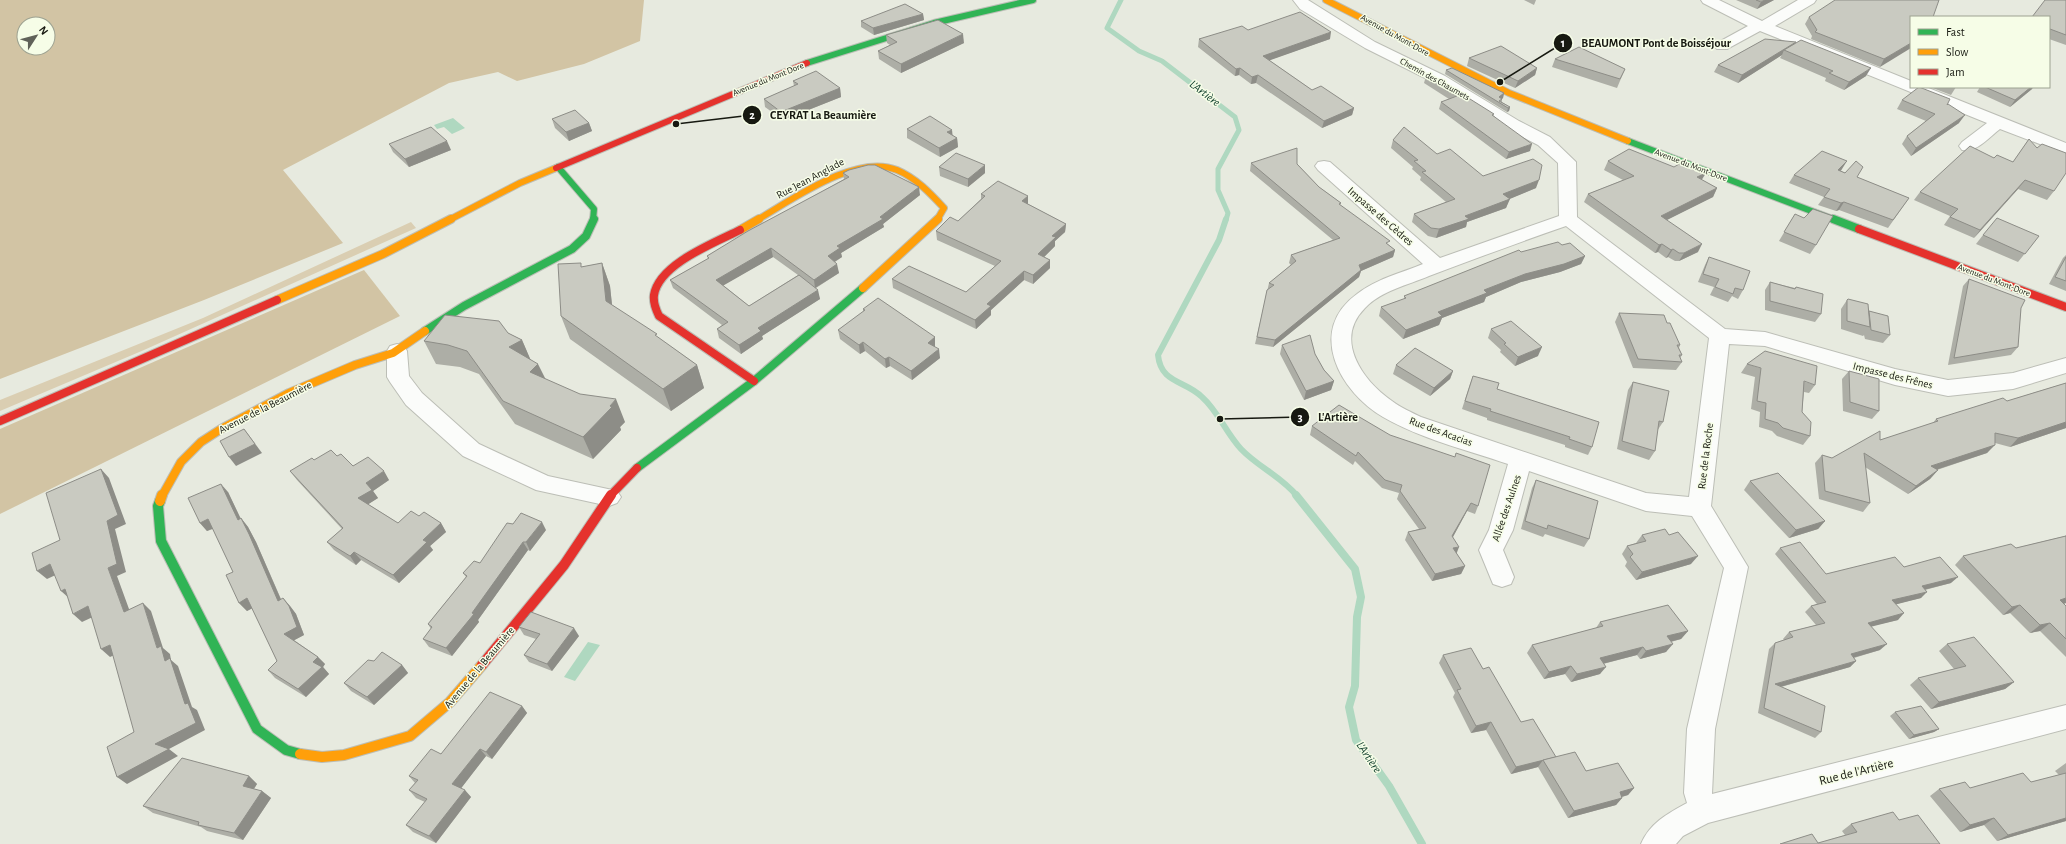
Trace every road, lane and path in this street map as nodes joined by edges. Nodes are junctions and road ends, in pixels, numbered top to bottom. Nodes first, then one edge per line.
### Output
1 (1033, 0) edge
2 (1300, 0) edge
3 (1326, 0) edge
4 (1708, 0) edge
5 (1810, 0) edge
6 (1339, 3) edge
7 (1761, 26) junction
8 (1722, 46) dead end
9 (1906, 79) edge
10 (1925, 88) edge
11 (1997, 123) junction
12 (1968, 146) edge
13 (2066, 150) edge
14 (1324, 166) dead end
15 (558, 167) junction
16 (1568, 219) junction
17 (1437, 266) junction
18 (2066, 307) edge
19 (1720, 336) junction
20 (397, 351) junction
21 (2066, 364) edge
22 (754, 381) junction
23 (0, 421) edge
24 (1521, 460) junction
25 (609, 497) junction
26 (1699, 507) junction
27 (1502, 577) dead end
28 (2066, 717) edge
29 (1703, 810) junction
30 (1656, 844) edge

1 - 15 street, Avenue du Mont Dore
2 - 16 street, Chemin des Chaumets
3 - 6 street, Avenue du Mont-Dore
4 - 7 street
5 - 7 street
6 - 18 street, Avenue du Mont-Dore
7 - 8 street
7 - 9 street
10 - 11 street
11 - 12 street
11 - 13 street
14 - 17 street, Impasse des Cèdres
15 - 20 street, Avenue de la Beaumière
15 - 23 street, Avenue du Mont Dore
16 - 17 street, Rue des Acacias
16 - 19 street
17 - 24 street, Rue des Acacias
19 - 21 street, Impasse des Frênes
19 - 26 street, Rue de la Roche
20 - 25 street
20 - 25 street, Avenue de la Beaumière
22 - 22 street, Rue Jean Anglade
22 - 25 street, Rue Jean Anglade
24 - 26 street, Rue des Acacias
24 - 27 street, Allée des Aulnes
26 - 29 street
28 - 29 street, Rue de l'Artière
29 - 30 street, Rue de l'Artière

